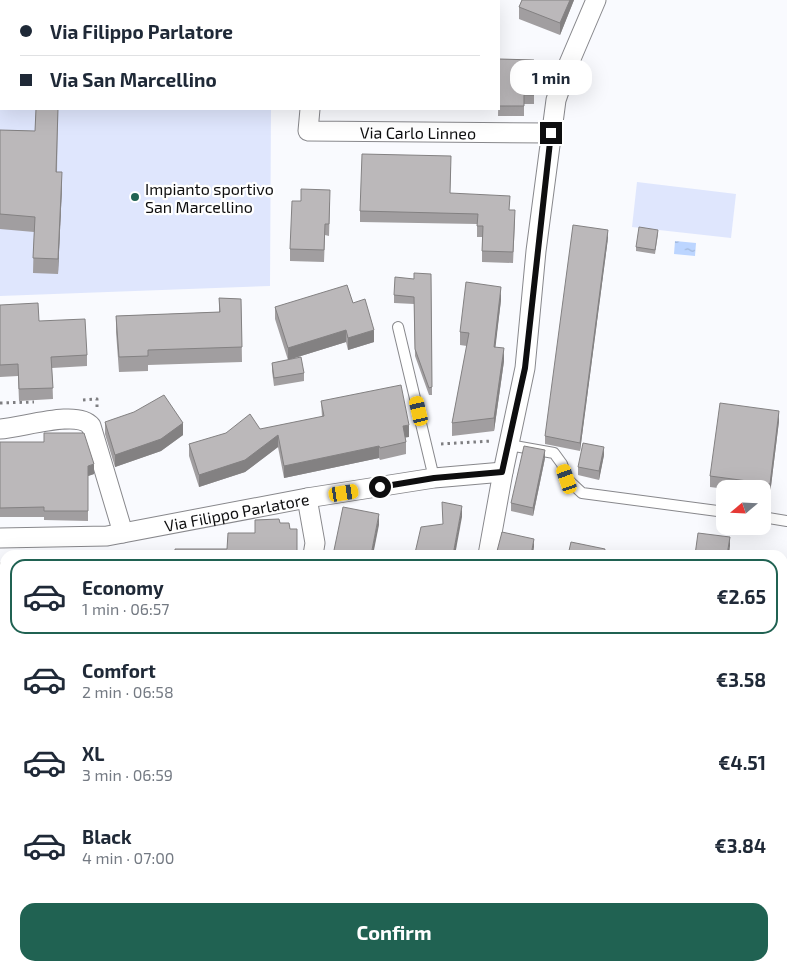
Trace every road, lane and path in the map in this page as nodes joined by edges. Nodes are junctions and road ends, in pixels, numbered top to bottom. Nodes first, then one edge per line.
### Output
1 (596, 0) edge
2 (310, 110) edge
3 (551, 133) junction
4 (398, 327) dead end
5 (0, 429) edge
6 (509, 445) junction
7 (502, 472) junction
8 (434, 478) junction
9 (308, 498) junction
10 (716, 511) edge
11 (771, 518) edge
12 (787, 521) edge
13 (123, 533) junction
14 (0, 538) edge
15 (314, 550) edge
16 (489, 550) edge

1 - 3 street
2 - 3 street, Via Carlo Linneo
3 - 6 street
4 - 8 lane
5 - 13 street
6 - 7 street
6 - 10 lane
7 - 8 street, Via Filippo Parlatore
7 - 16 street
8 - 9 street, Via Filippo Parlatore
9 - 13 street, Via Filippo Parlatore
9 - 15 street
11 - 12 lane
13 - 14 street, Via Filippo Parlatore

